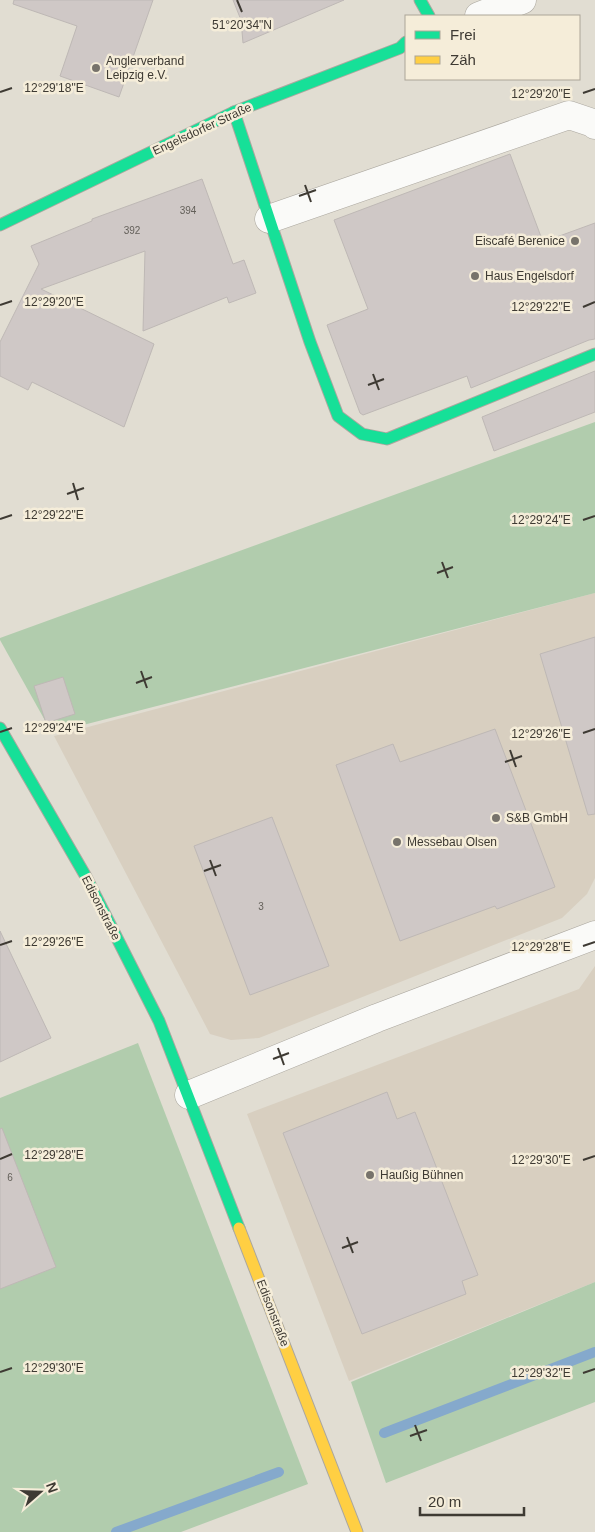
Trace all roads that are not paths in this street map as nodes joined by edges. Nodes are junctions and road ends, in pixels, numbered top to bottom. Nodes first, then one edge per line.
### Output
1 (420, 0) edge
2 (522, 0) edge
3 (439, 5) dead end
4 (430, 15) edge
5 (432, 15) edge
6 (482, 15) edge
7 (405, 43) edge
8 (234, 112) junction
9 (595, 125) edge
10 (269, 219) junction
11 (0, 225) edge
12 (595, 354) edge
13 (0, 728) edge
14 (595, 935) edge
15 (189, 1095) junction
16 (357, 1532) edge

1 - 4 street
2 - 6 street
3 - 5 street
7 - 8 street, Engelsdorfer Straße
8 - 10 street
8 - 11 street, Engelsdorfer Straße
9 - 10 street
10 - 12 street
13 - 15 street, Edisonstraße
14 - 15 street
15 - 16 street, Edisonstraße

